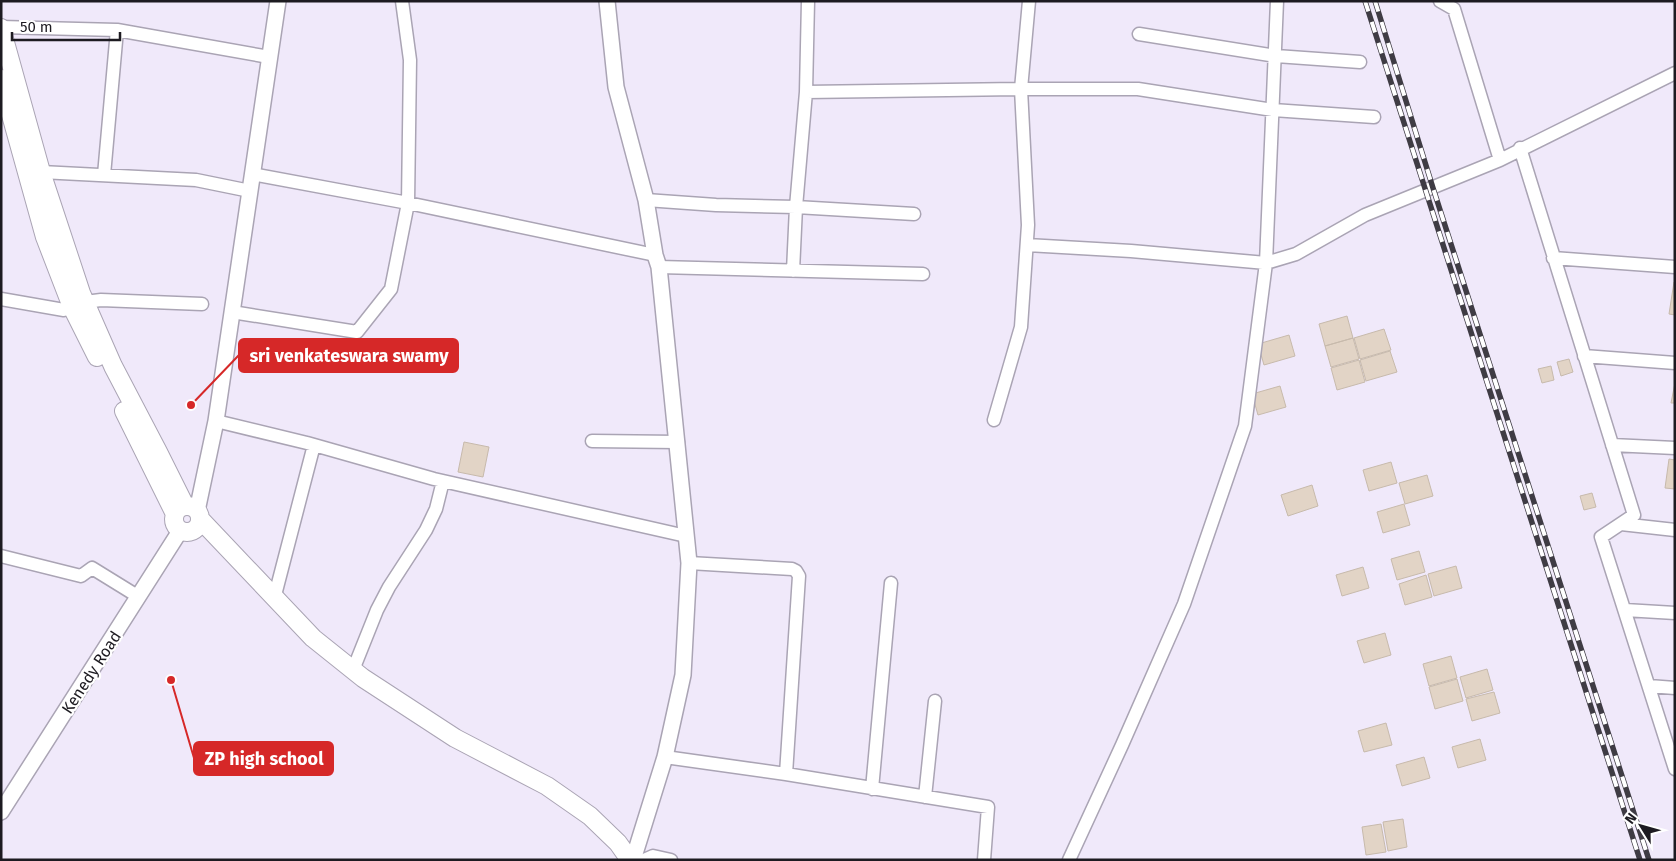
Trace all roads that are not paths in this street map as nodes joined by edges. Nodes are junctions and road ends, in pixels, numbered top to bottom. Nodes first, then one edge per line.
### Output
1 (278, 1) edge
2 (402, 1) edge
3 (607, 1) edge
4 (808, 1) edge
5 (1029, 1) edge
6 (1277, 1) edge
7 (1440, 1) edge
8 (1, 28) edge
9 (117, 30) junction
10 (1139, 34) dead end
11 (1276, 56) junction
12 (269, 57) junction
13 (1360, 62) dead end
14 (1675, 73) edge
15 (1, 79) edge
16 (1021, 89) junction
17 (806, 92) junction
18 (1273, 110) junction
19 (1374, 117) dead end
20 (1520, 148) junction
21 (1500, 160) junction
22 (41, 172) junction
23 (252, 174) junction
24 (104, 175) junction
25 (250, 190) junction
26 (646, 200) junction
27 (408, 202) junction
28 (796, 207) junction
29 (914, 214) dead end
30 (1027, 245) junction
31 (1553, 258) junction
32 (657, 261) junction
33 (1266, 263) junction
34 (1675, 267) edge
35 (793, 271) junction
36 (923, 274) dead end
37 (1, 299) edge
38 (202, 304) dead end
39 (78, 305) junction
40 (232, 312) junction
41 (1584, 356) junction
42 (1675, 363) edge
43 (994, 420) dead end
44 (216, 421) junction
45 (592, 441) dead end
46 (678, 442) junction
47 (314, 445) junction
48 (1612, 445) junction
49 (1675, 448) edge
50 (443, 481) junction
51 (189, 512) junction
52 (1621, 524) junction
53 (1675, 530) edge
54 (180, 531) joint
55 (686, 536) junction
56 (1, 556) edge
57 (689, 562) junction
58 (891, 583) dead end
59 (140, 597) junction
60 (274, 599) junction
61 (1625, 610) junction
62 (1675, 613) edge
63 (353, 670) junction
64 (1649, 686) junction
65 (1675, 688) edge
66 (935, 701) dead end
67 (665, 757) junction
68 (1675, 769) edge
69 (786, 774) junction
70 (872, 788) junction
71 (925, 797) junction
72 (1, 812) edge
73 (632, 860) edge
74 (644, 860) edge
75 (671, 860) edge
76 (984, 860) edge
77 (1069, 860) edge

1 - 12 street
2 - 27 street
3 - 26 street
4 - 17 street
5 - 16 street
6 - 11 street
7 - 21 street
8 - 9 street
8 - 22 main road
9 - 12 street
9 - 24 street
10 - 11 street
11 - 13 street
11 - 18 street
12 - 23 street
14 - 20 street
15 - 39 main road
16 - 17 street
16 - 18 street
16 - 30 street
17 - 28 street
18 - 19 street
18 - 33 street
20 - 21 street
20 - 31 street
21 - 33 street
22 - 24 street
22 - 39 main road
23 - 25 street
23 - 27 street
24 - 25 street
25 - 40 street
26 - 28 street
26 - 32 street
27 - 32 street
27 - 40 street
28 - 29 street
28 - 35 street
30 - 33 street
30 - 43 street
31 - 34 street
31 - 41 street
32 - 35 street
32 - 46 street
33 - 77 street
35 - 36 street
37 - 39 street
38 - 39 street
39 - 51 main road
40 - 44 street
41 - 42 street
41 - 48 street
44 - 47 street
44 - 51 street
45 - 46 street
46 - 55 street
47 - 50 street
47 - 60 street
48 - 49 street
48 - 52 street
50 - 55 street
50 - 63 street
51 - 54 main road
51 - 60 main road
52 - 53 street
52 - 61 street
54 - 59 street, Kenedy Road
55 - 57 street
56 - 59 street
57 - 67 street
57 - 69 street
58 - 70 street
59 - 72 street, Kenedy Road
60 - 63 main road
61 - 62 street
61 - 64 street
63 - 73 main road
64 - 65 street
64 - 68 street
66 - 71 street
67 - 69 street
67 - 73 street
69 - 70 street
70 - 71 street
71 - 76 street
74 - 75 street

